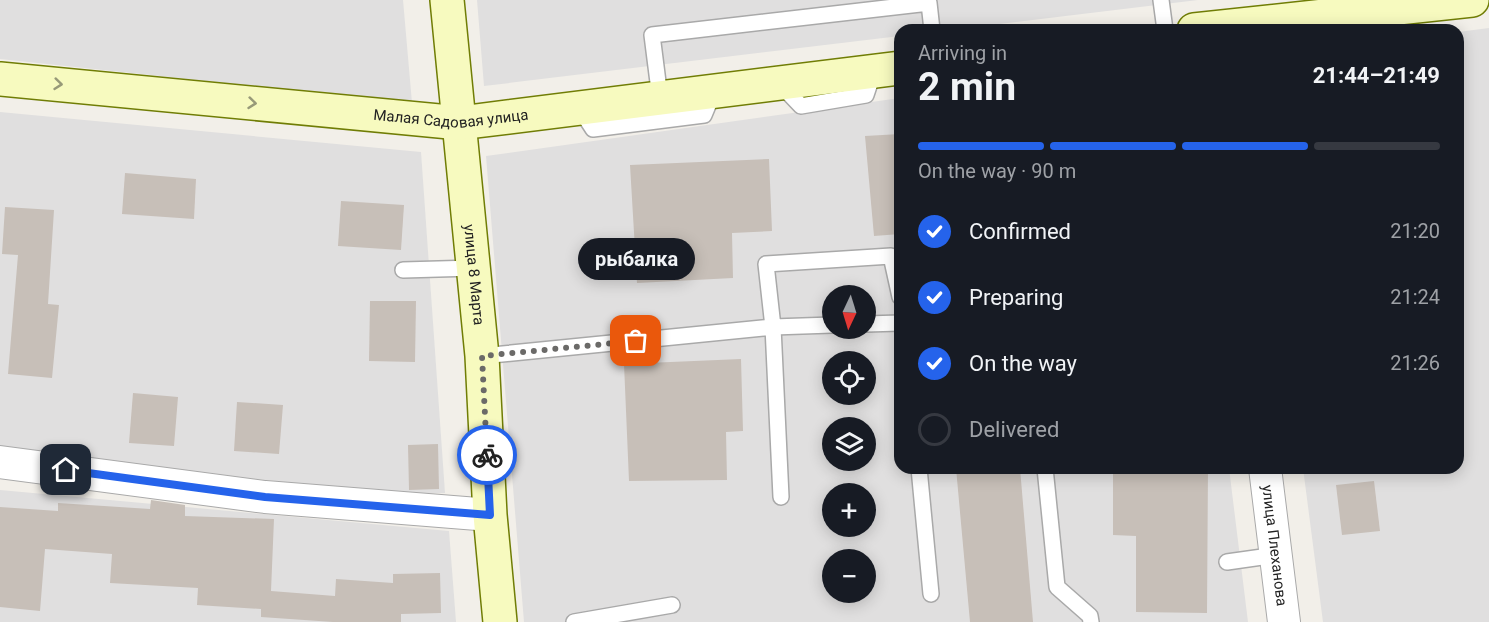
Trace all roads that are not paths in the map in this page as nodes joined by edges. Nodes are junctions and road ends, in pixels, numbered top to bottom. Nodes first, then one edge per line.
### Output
1 (447, 0) edge
2 (1161, 0) edge
3 (1472, 0) edge
4 (931, 24) edge
5 (1164, 24) edge
6 (1253, 24) edge
7 (887, 69) edge
8 (0, 79) edge
9 (714, 91) junction
10 (660, 98) junction
11 (580, 109) junction
12 (460, 123) junction
13 (474, 268) junction
14 (403, 270) dead end
15 (894, 270) edge
16 (894, 323) edge
17 (876, 324) edge
18 (822, 325) edge
19 (773, 327) junction
20 (482, 356) junction
21 (0, 462) edge
22 (920, 474) edge
23 (1046, 474) edge
24 (1266, 474) edge
25 (781, 497) dead end
26 (490, 515) junction
27 (1276, 555) junction
28 (1227, 562) dead end
29 (931, 594) dead end
30 (672, 606) dead end
31 (500, 622) edge
32 (574, 622) edge
33 (1091, 622) edge
34 (1284, 622) edge

1 - 12 street, улица 8 Марта
2 - 5 lane
3 - 6 street
4 - 10 lane
7 - 9 street, Малая Садовая улица
8 -> 12 street, Малая Садовая улица
9 - 10 street, Малая Садовая улица
9 - 11 lane
10 - 11 street, Малая Садовая улица
11 - 12 street, Малая Садовая улица
12 - 13 street, улица 8 Марта
13 - 14 lane
13 - 20 street, улица 8 Марта
15 - 19 lane
16 - 17 lane
18 - 19 lane
19 - 20 lane
19 - 25 lane
20 - 26 street, улица 8 Марта
21 - 26 street
22 - 29 lane
23 - 33 lane
24 - 27 street, улица Плеханова
26 - 31 street, улица 8 Марта
27 - 28 lane
27 - 34 street, улица Плеханова
30 - 32 lane

